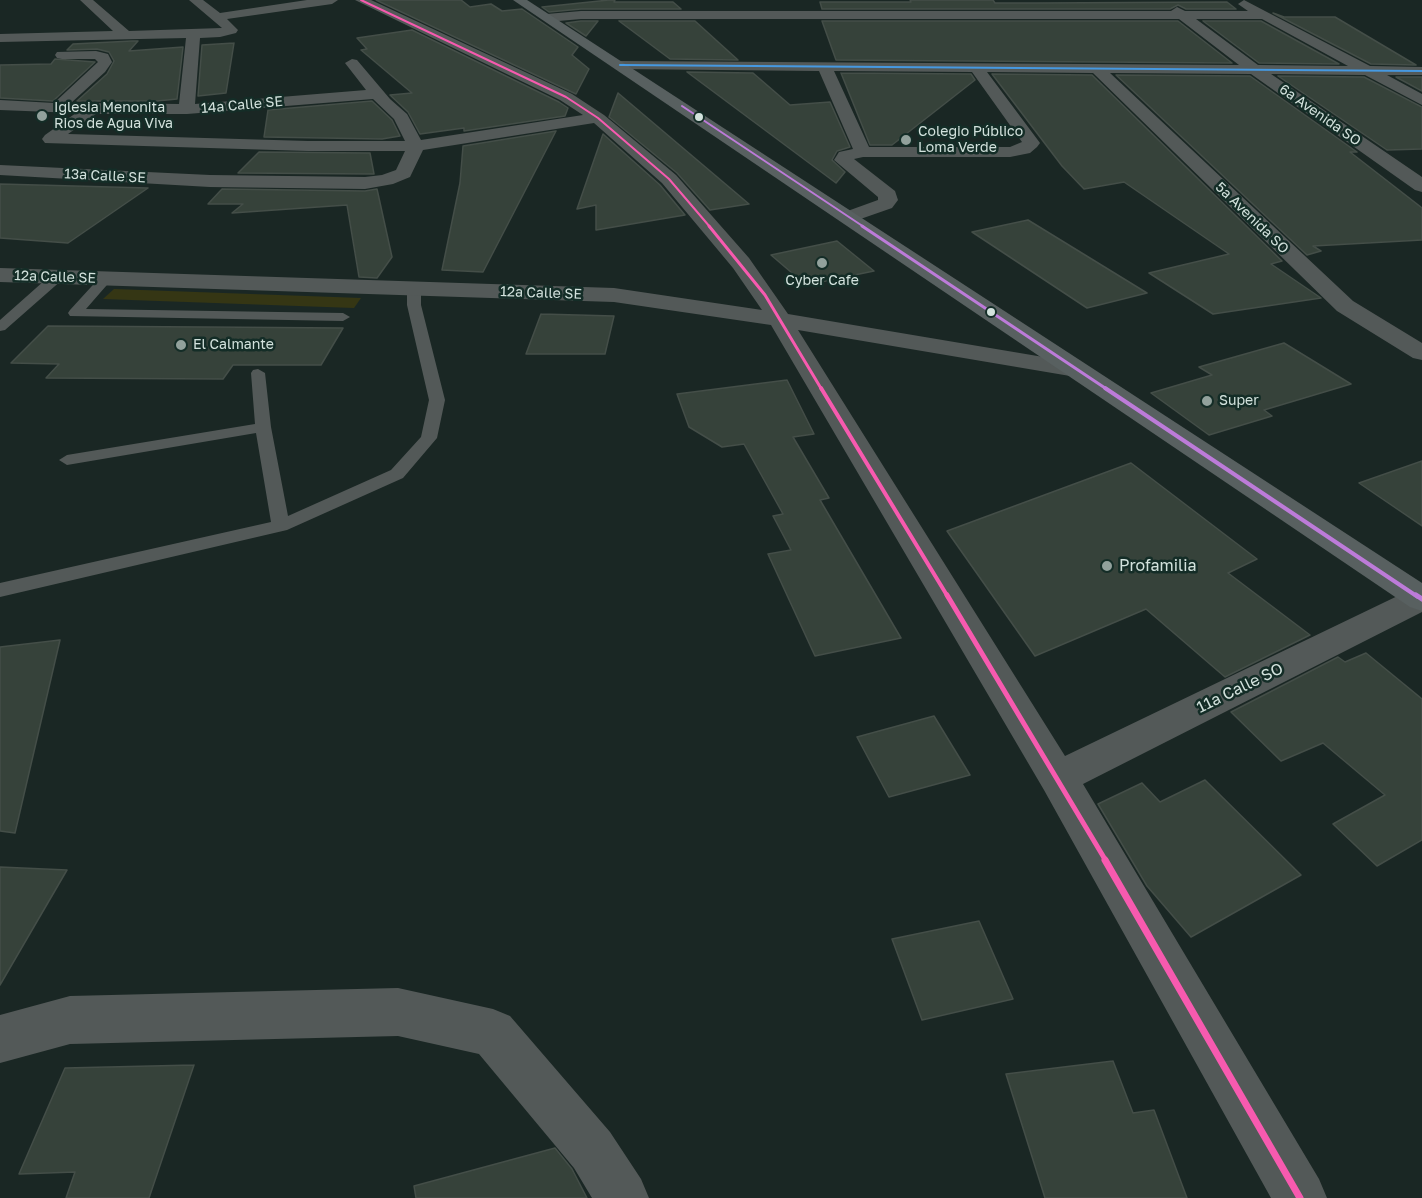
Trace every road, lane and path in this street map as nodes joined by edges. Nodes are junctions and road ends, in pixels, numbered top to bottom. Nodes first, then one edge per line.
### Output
1 (86, 0) edge
2 (195, 0) edge
3 (332, 0) edge
4 (361, 0) edge
5 (519, 0) edge
6 (803, 0) edge
7 (1161, 0) edge
8 (1237, 0) edge
9 (1182, 14) junction
10 (808, 15) junction
11 (1264, 15) junction
12 (217, 17) junction
13 (548, 18) junction
14 (193, 34) junction
15 (125, 35) junction
16 (0, 38) edge
17 (45, 56) dead end
18 (352, 63) dead end
19 (620, 65) junction
20 (824, 66) junction
21 (975, 66) junction
22 (1095, 67) junction
23 (1253, 69) junction
24 (1370, 70) junction
25 (1422, 71) edge
26 (377, 94) junction
27 (1422, 100) edge
28 (0, 105) edge
29 (57, 108) junction
30 (92, 109) junction
31 (187, 109) junction
32 (598, 118) junction
33 (51, 139) junction
34 (416, 146) junction
35 (863, 152) junction
36 (2, 171) edge
37 (1422, 186) edge
38 (849, 217) junction
39 (0, 275) edge
40 (58, 276) junction
41 (107, 278) junction
42 (414, 288) junction
43 (343, 317) dead end
44 (782, 322) junction
45 (0, 327) edge
46 (1422, 353) edge
47 (1076, 369) junction
48 (258, 373) dead end
49 (263, 428) junction
50 (67, 460) dead end
51 (281, 526) junction
52 (0, 590) edge
53 (1422, 598) edge
54 (1058, 778) junction
55 (0, 1039) edge
56 (622, 1198) edge
57 (1300, 1198) edge

1 - 15 street
2 - 12 street
3 - 12 street
4 - 32 street
5 - 13 highway
6 - 10 street
7 - 9 street, 6a Avenida SO
8 - 11 street
9 - 10 street
9 - 11 street
9 - 23 street, 6a Avenida SO
10 - 13 street
11 - 24 street
12 - 14 street
13 - 19 highway
14 - 15 street
14 - 31 street
15 - 16 street
17 - 29 street
18 - 26 street
19 - 20 street
19 - 38 highway
20 - 21 street
20 - 35 street
21 - 22 street
21 - 35 street
22 - 23 street
22 - 46 street, 5a Avenida SO
23 - 24 street
23 - 37 street, 6a Avenida SO
24 - 25 street
24 - 27 street
26 - 31 street, 14a Calle SE
26 - 34 street
28 - 29 street, 14a Calle SE
29 - 30 street, 14a Calle SE
30 - 31 street, 14a Calle SE
30 - 33 street
32 - 34 street
32 - 44 street
33 - 34 street
33 - 36 street
34 - 36 street, 13a Calle SE
35 - 38 street
38 - 47 highway
39 - 40 street, 12a Calle SE
40 - 41 street, 12a Calle SE
40 - 45 lane
41 - 42 street, 12a Calle SE
41 - 43 lane
42 - 44 street, 12a Calle SE
42 - 51 lane
44 - 47 street, 12a Calle SE
44 - 54 street
47 - 53 highway
48 - 49 lane
49 - 50 lane
49 - 51 lane
51 - 52 lane
53 - 54 street, 11a Calle SO
54 - 57 street
55 - 56 street

